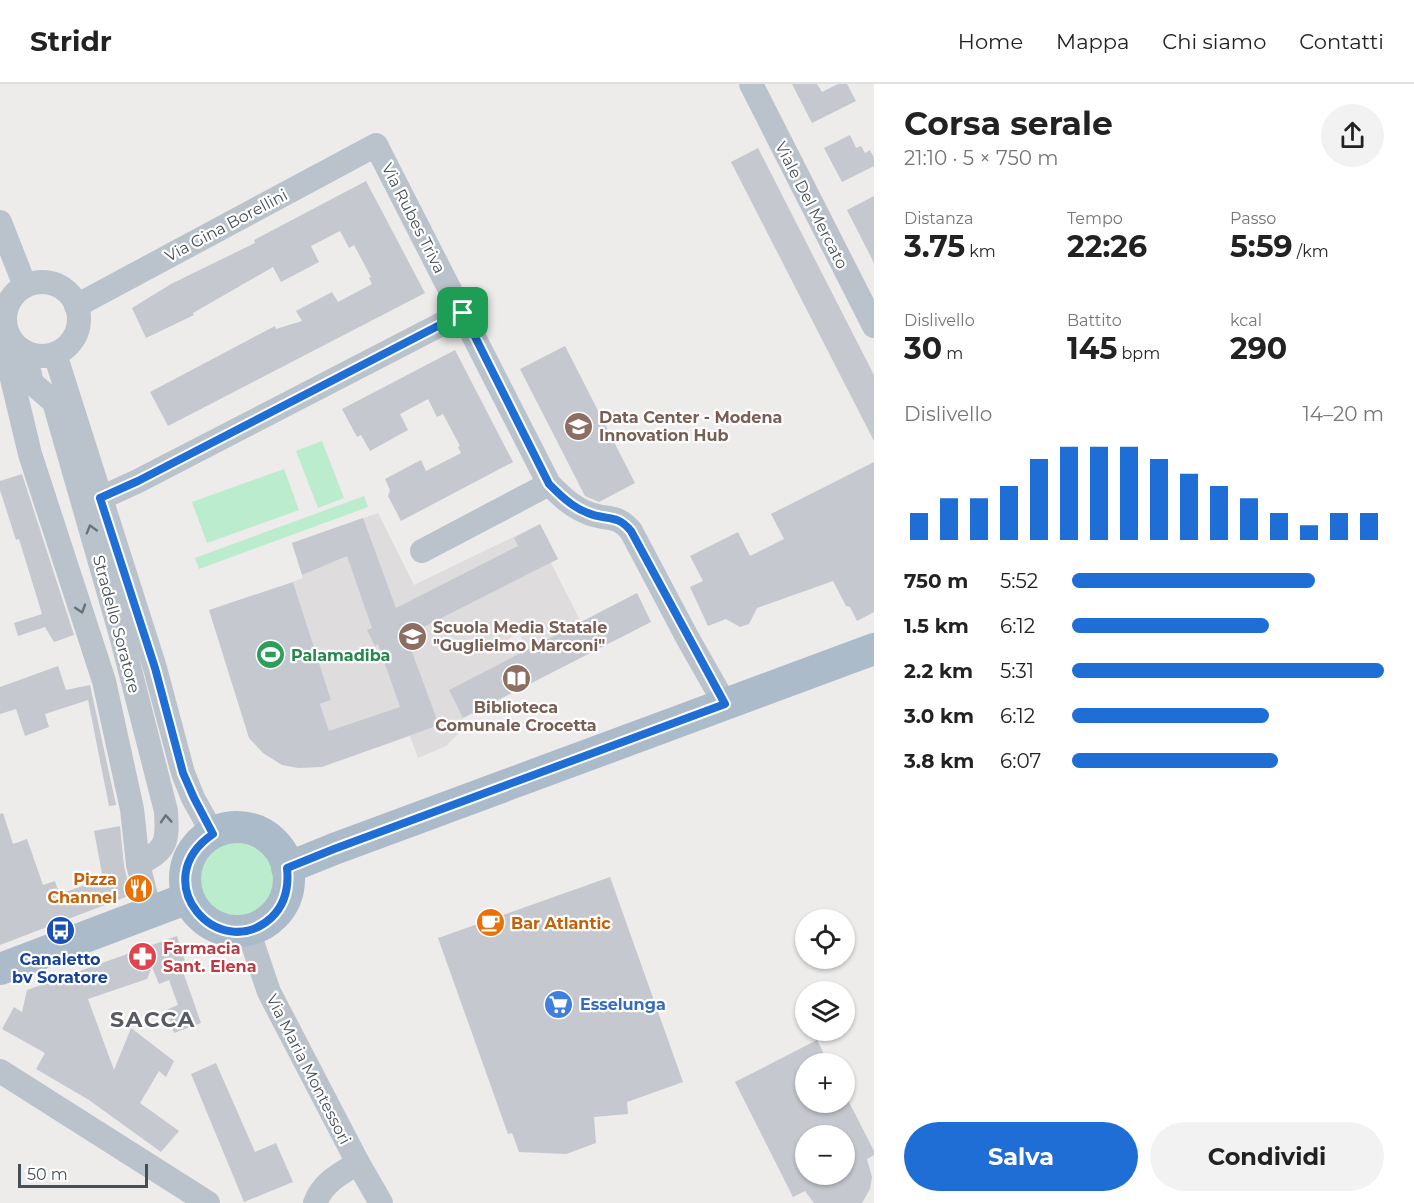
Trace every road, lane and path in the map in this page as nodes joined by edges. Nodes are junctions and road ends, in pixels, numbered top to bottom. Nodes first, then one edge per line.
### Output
1 (751, 84) edge
2 (376, 145) joint
3 (0, 222) edge
4 (25, 286) junction
5 (76, 306) junction
6 (463, 313) junction
7 (874, 324) edge
8 (17, 344) junction
9 (55, 354) junction
10 (32, 383) junction
11 (30, 454) junction
12 (549, 484) junction
13 (100, 498) junction
14 (422, 551) dead end
15 (874, 649) edge
16 (725, 704) junction
17 (213, 834) junction
18 (138, 864) junction
19 (287, 868) junction
20 (188, 898) junction
21 (150, 912) junction
22 (248, 930) junction
23 (0, 969) edge
24 (0, 1071) edge
25 (358, 1163) junction
26 (208, 1203) edge
27 (315, 1203) edge
28 (381, 1203) edge

1 - 7 street, Viale Del Mercato
2 - 5 street, Via Gina Borellini
2 - 6 street, Via Rubes Triva
3 - 4 street
4 - 5 street
4 - 8 street
5 - 9 street
6 - 12 street, Via Rubes Triva
6 - 13 street
8 - 9 street
8 - 10 street, Stradello Soratore
8 - 11 street, Stradello Soratore
9 - 13 street
10 - 11 street, Stradello Soratore
18 -> 10 street, Stradello Soratore
11 -> 18 street, Stradello Soratore
12 - 14 street
12 - 16 street
13 - 17 street
15 - 16 main road
16 - 19 main road
17 - 19 main road
17 - 20 main road
18 - 21 street, Stradello Soratore
19 - 22 main road
20 - 21 main road
20 - 22 main road
21 - 23 main road
22 - 25 street, Via Maria Montessori
24 - 26 street
25 - 27 street
25 - 28 street, Via Maria Montessori

